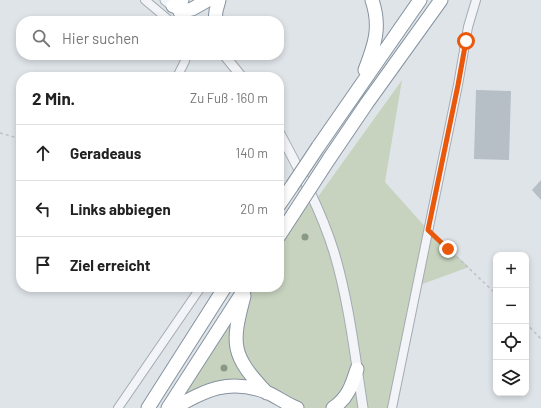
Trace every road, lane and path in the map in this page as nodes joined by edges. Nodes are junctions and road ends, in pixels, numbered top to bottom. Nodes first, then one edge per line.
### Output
1 (146, 0) edge
2 (208, 0) edge
3 (220, 0) edge
4 (372, 0) edge
5 (420, 0) edge
6 (441, 0) edge
7 (476, 0) edge
8 (177, 10) edge
9 (216, 16) edge
10 (185, 60) edge
11 (228, 60) edge
12 (180, 72) edge
13 (238, 72) edge
14 (357, 90) junction
15 (0, 133) edge
16 (16, 138) edge
17 (284, 142) edge
18 (284, 198) edge
19 (284, 228) edge
20 (428, 230) junction
21 (493, 291) edge
22 (198, 292) edge
23 (222, 292) edge
24 (243, 292) edge
25 (245, 292) edge
26 (527, 324) edge
27 (541, 339) edge
28 (357, 368) junction
29 (267, 393) junction
30 (118, 408) edge
31 (148, 408) edge
32 (168, 408) edge
33 (174, 408) edge
34 (297, 408) edge
35 (333, 408) edge
36 (363, 408) edge
37 (392, 408) edge

1 - 8 street
2 - 8 highway
3 - 9 highway
4 - 14 highway
5 - 14 highway
6 - 19 highway, bridge
7 - 20 street
10 - 12 street
11 - 13 street
14 - 18 highway, bridge
15 - 16 path
17 - 28 street
20 - 21 path
20 - 37 street
22 - 30 street
23 - 31 highway
24 - 32 highway
25 - 29 highway
26 - 27 path
28 - 35 highway
28 - 36 street
29 - 33 highway
29 - 34 highway

